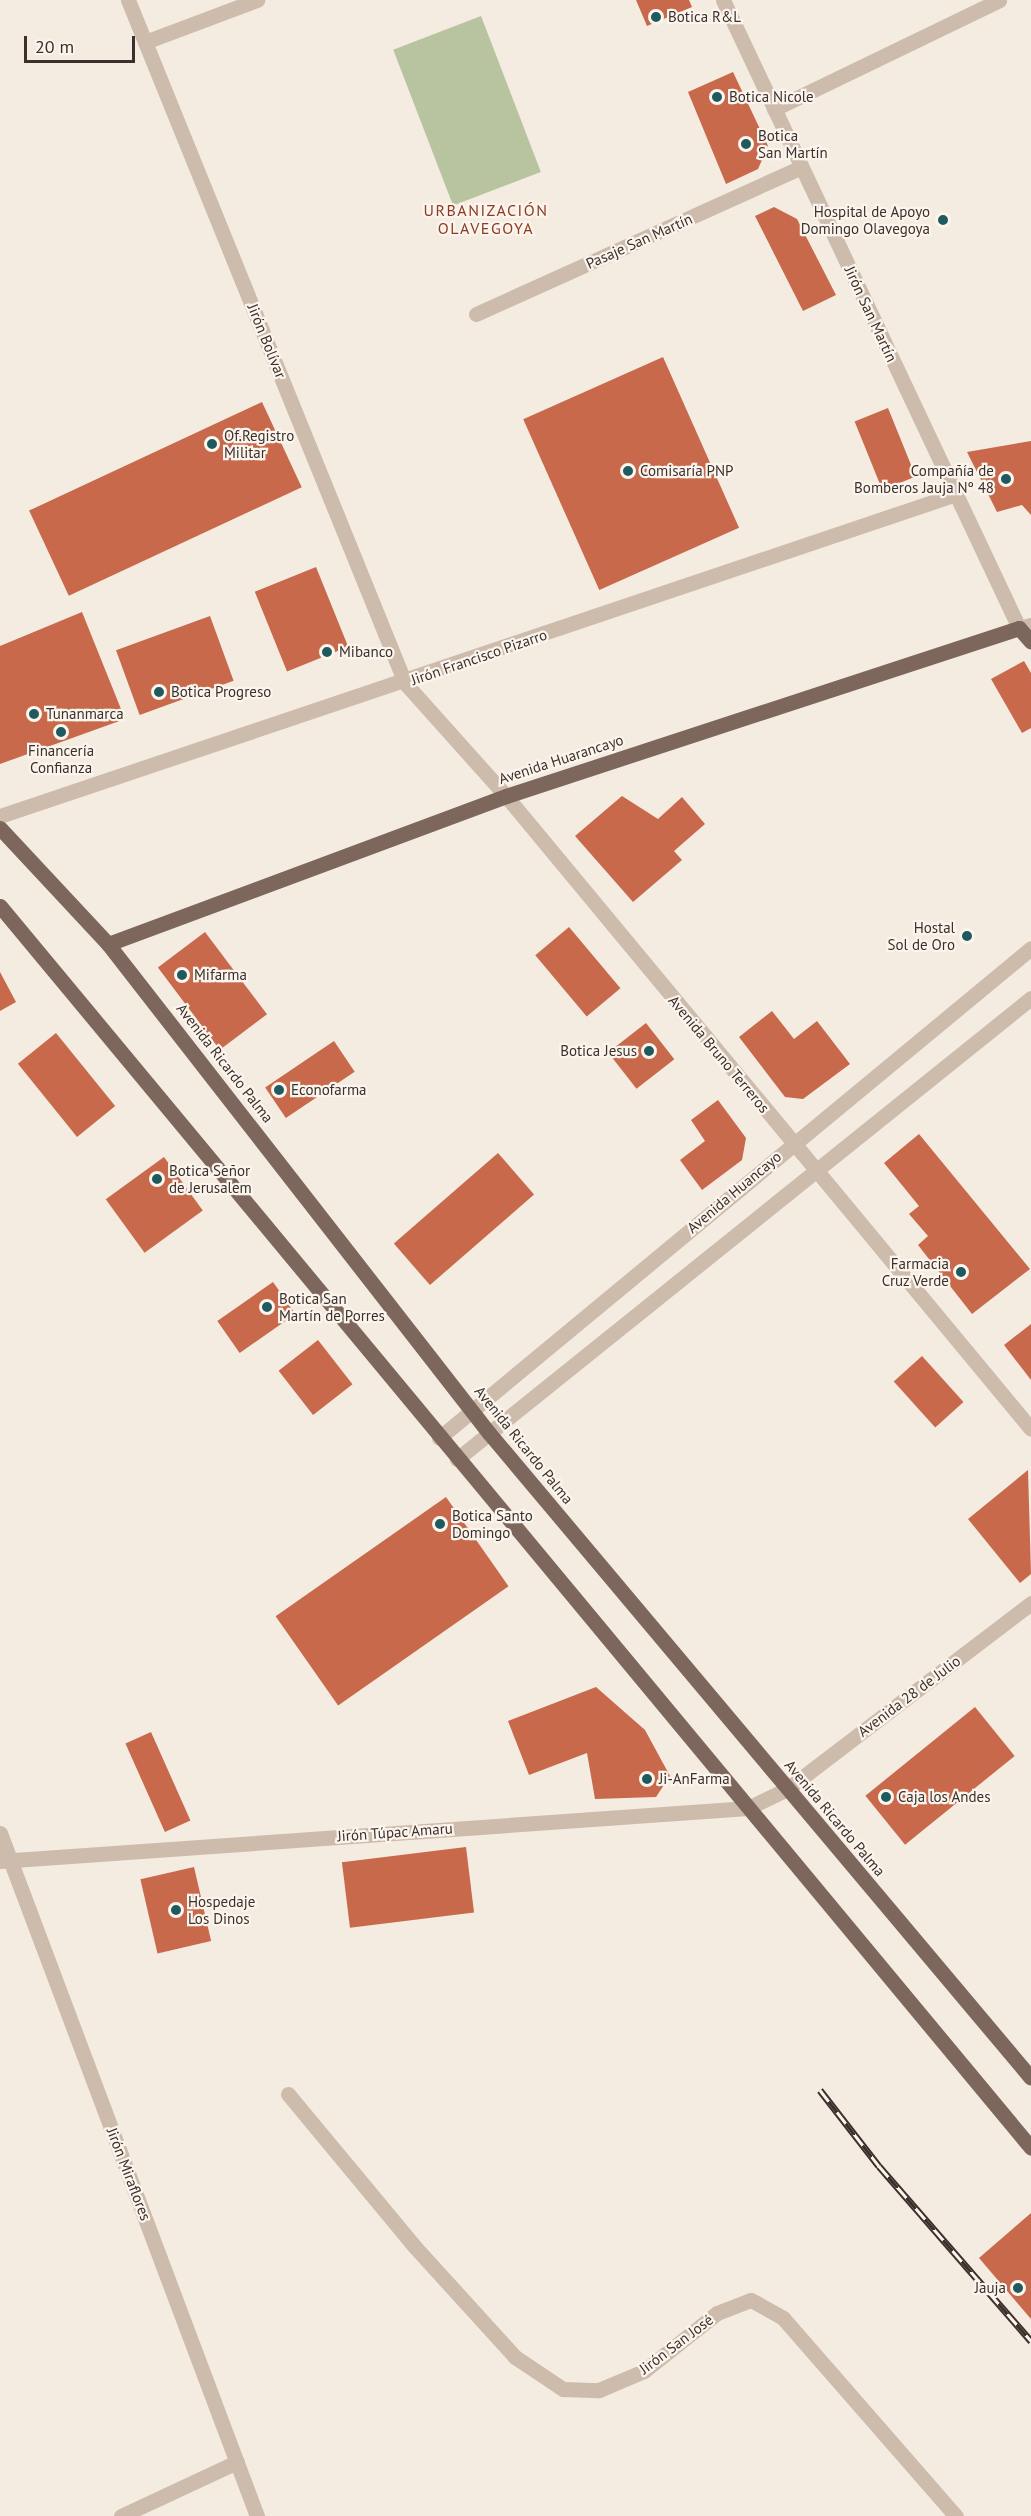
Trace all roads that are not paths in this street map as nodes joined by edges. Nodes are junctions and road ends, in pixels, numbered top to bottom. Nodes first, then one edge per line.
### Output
1 (129, 0) edge
2 (257, 0) edge
3 (723, 0) edge
4 (999, 0) edge
5 (145, 42) junction
6 (774, 109) junction
7 (801, 167) junction
8 (476, 314) dead end
9 (956, 494) junction
10 (1025, 626) edge
11 (1031, 642) edge
12 (405, 683) junction
13 (506, 796) junction
14 (0, 816) edge
15 (0, 828) edge
16 (0, 906) edge
17 (108, 944) junction
18 (1031, 948) edge
19 (1031, 998) edge
20 (792, 1143) junction
21 (814, 1169) junction
22 (472, 1411) junction
23 (1031, 1429) edge
24 (489, 1433) junction
25 (439, 1438) junction
26 (457, 1459) junction
27 (1031, 1603) edge
28 (787, 1789) junction
29 (748, 1808) junction
30 (0, 1833) edge
31 (5, 1859) edge
32 (1031, 2078) edge
33 (288, 2094) dead end
34 (1031, 2148) edge
35 (237, 2462) junction
36 (122, 2516) edge
37 (257, 2516) edge
38 (956, 2516) edge

1 - 5 street, Jirón Bolívar
2 - 5 street
3 - 6 street, Jirón San Martín
4 - 6 street
5 - 12 street, Jirón Bolívar
6 - 7 street, Jirón San Martín
7 - 8 street, Pasaje San Martín
7 - 9 street, Jirón San Martín
9 - 10 street, Jirón San Martín
9 - 12 street, Jirón Francisco Pizarro
10 - 11 main road
10 - 13 main road, Avenida Huarancayo
12 - 13 street, Avenida Bruno Terreros
12 - 14 street, Jirón Francisco Pizarro
13 - 17 main road, Avenida Huarancayo
13 - 20 street, Avenida Bruno Terreros
15 - 17 main road, Avenida Ricardo Palma
16 - 25 main road
17 - 22 main road, Avenida Ricardo Palma
18 - 20 street, Avenida Huancayo
19 - 21 street
20 - 21 street, Avenida Bruno Terreros
20 - 22 street, Avenida Huancayo
21 - 23 street, Avenida Bruno Terreros
21 - 24 street
22 - 24 main road, Avenida Ricardo Palma
22 - 25 street, Avenida Huancayo
24 - 26 street
24 - 28 main road, Avenida Ricardo Palma
25 - 26 main road
26 - 29 main road
27 - 28 street, Avenida 28 de Julio
28 - 29 street, Jirón Túpac Amaru
28 - 32 main road, Avenida Ricardo Palma
29 - 31 street, Jirón Túpac Amaru
29 - 34 main road
30 - 31 street, Jirón Miraflores
31 - 35 street, Jirón Miraflores
33 - 38 street, Jirón San José
35 - 36 street
35 - 37 street, Jirón Miraflores

